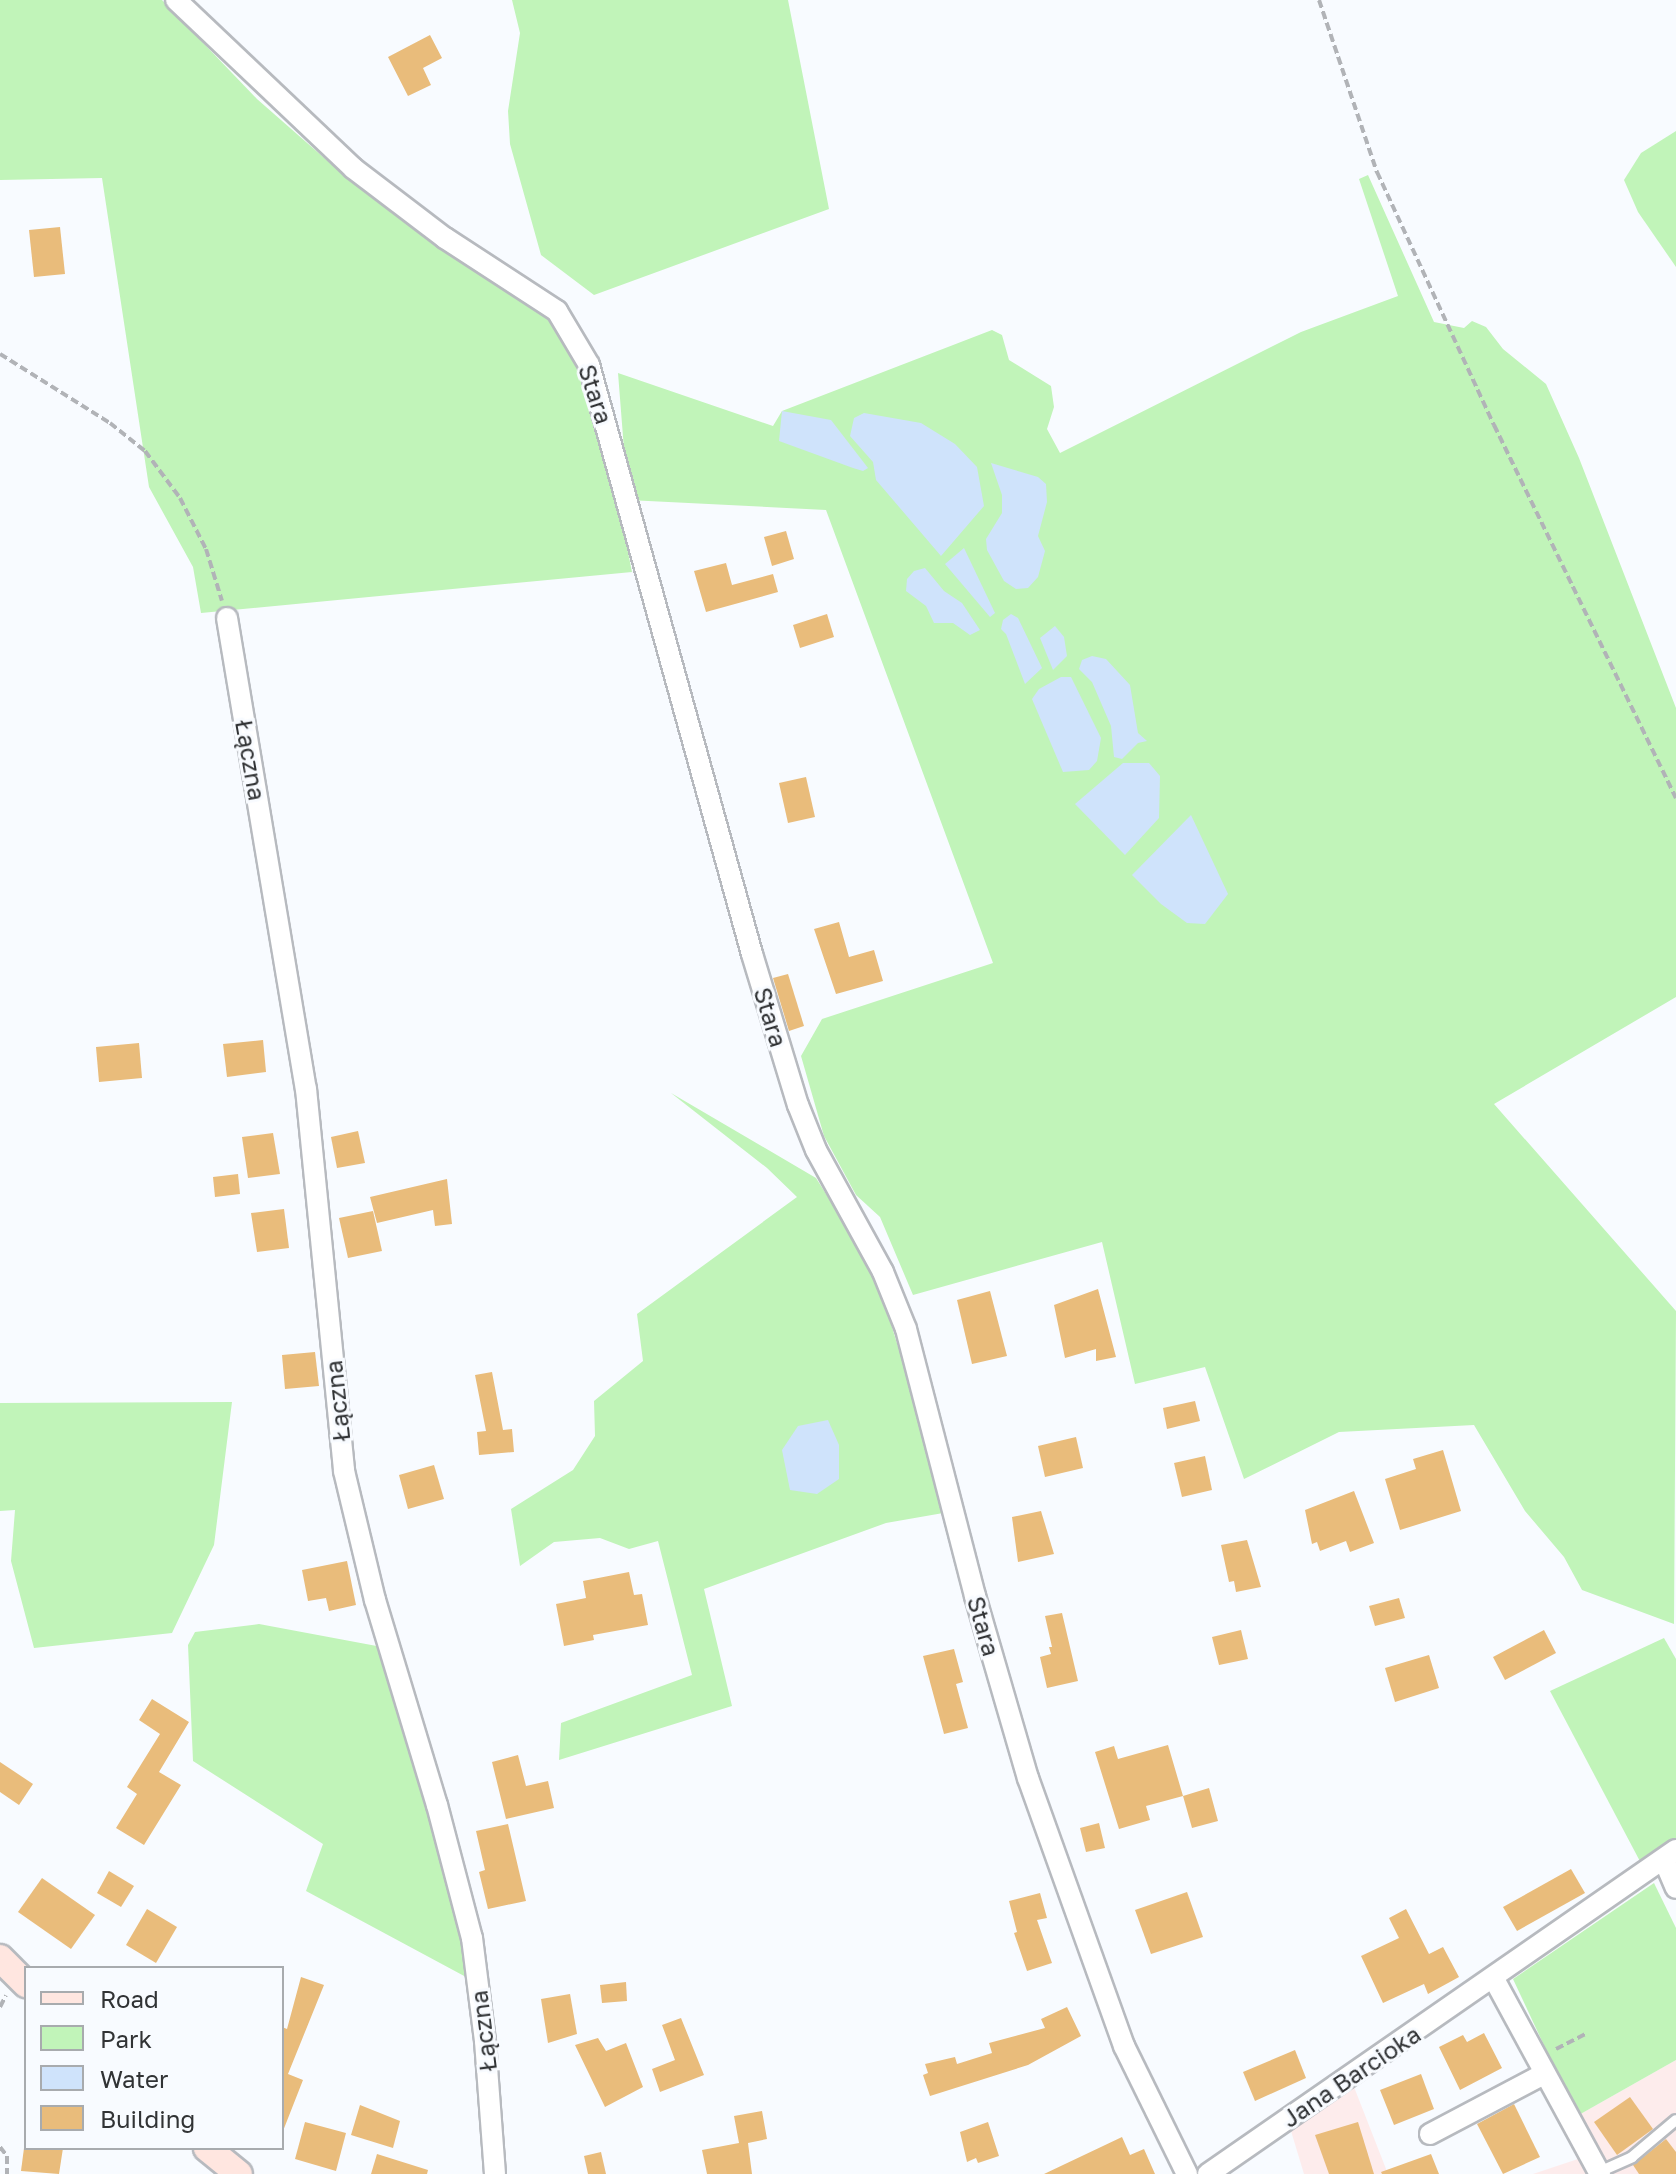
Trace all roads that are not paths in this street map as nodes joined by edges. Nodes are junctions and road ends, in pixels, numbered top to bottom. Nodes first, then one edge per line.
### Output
1 (176, 0) edge
2 (227, 618) road end
3 (1670, 1855) edge
4 (1676, 1888) edge
5 (0, 1958) edge
6 (1494, 1979) junction
7 (24, 1982) edge
8 (1540, 2066) junction
9 (1676, 2120) edge
10 (1430, 2134) dead end
11 (209, 2150) edge
12 (1597, 2173) edge
13 (239, 2174) edge
14 (495, 2174) edge
15 (1187, 2174) edge
16 (1208, 2174) edge

1 - 15 street, Stara
2 - 14 street, Łączna
3 - 4 street
3 - 6 street, Jana Barcioka
5 - 7 street
6 - 8 street
6 - 16 street, Jana Barcioka
8 - 10 street
8 - 12 street
9 - 12 lane
11 - 13 street

